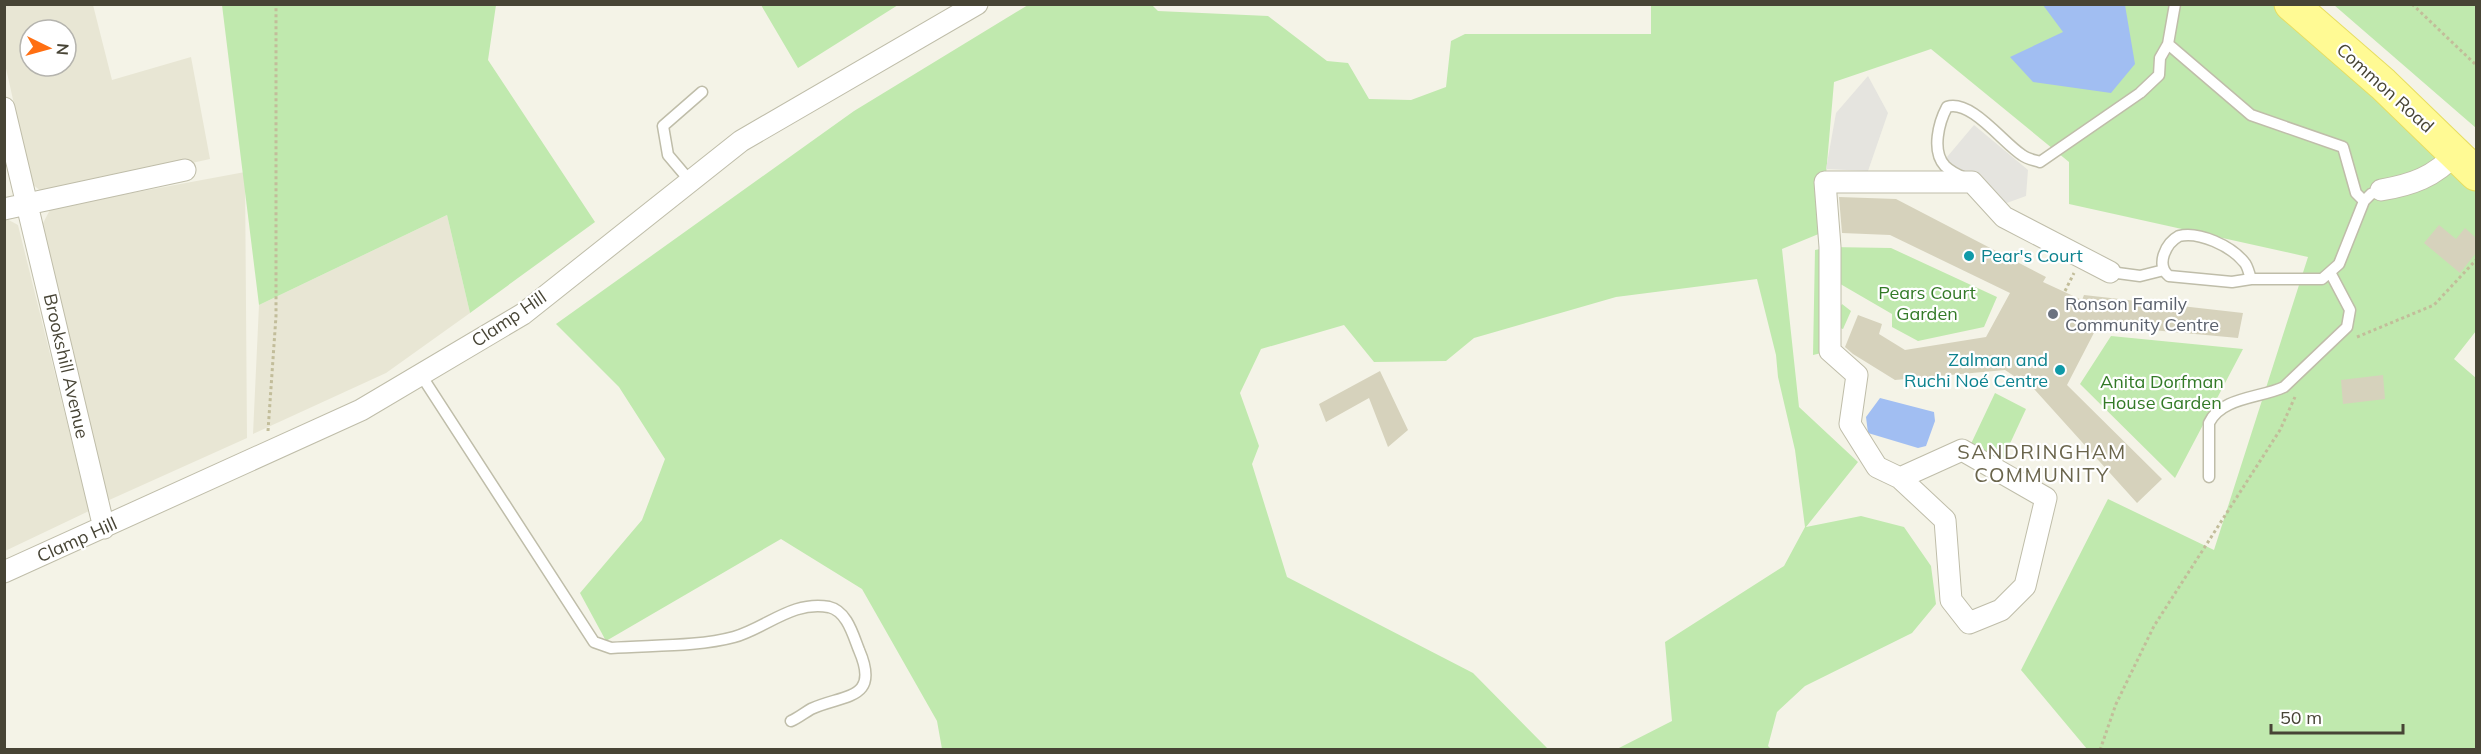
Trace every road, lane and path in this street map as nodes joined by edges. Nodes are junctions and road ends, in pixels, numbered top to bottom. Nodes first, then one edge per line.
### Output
1 (276, 4) edge
2 (977, 4) edge
3 (2175, 4) edge
4 (2291, 4) edge
5 (2412, 4) edge
6 (2168, 44) junction
7 (2476, 65) edge
8 (702, 93) dead end
9 (4, 108) edge
10 (2466, 163) edge
11 (185, 170) dead end
12 (690, 181) junction
13 (1972, 182) junction
14 (2372, 196) junction
15 (29, 203) junction
16 (4, 209) edge
17 (2476, 260) edge
18 (2164, 270) junction
19 (2110, 272) joint
20 (2331, 274) junction
21 (2251, 279) junction
22 (2352, 340) dead end
23 (421, 375) junction
24 (2298, 392) dead end
25 (266, 455) junction
26 (2209, 477) dead end
27 (1900, 478) junction
28 (104, 528) junction
29 (4, 572) edge
30 (791, 722) dead end
31 (2100, 750) edge

1 - 25 path
2 - 12 street, Clamp Hill
3 - 6 lane
4 - 10 main road, Common Road
5 - 7 path
6 - 13 lane
6 - 14 lane
8 - 12 lane
9 - 15 street, Brookshill Avenue
10 - 14 street
11 - 15 street
12 - 23 street, Clamp Hill
13 - 19 street
13 - 27 street
14 - 20 lane
15 - 16 street
15 - 28 street, Brookshill Avenue
17 - 22 path
18 - 19 lane
18 - 21 lane
18 - 21 lane
20 - 21 lane
20 - 26 lane
23 - 25 street, Clamp Hill
23 - 30 lane
24 - 31 path
25 - 28 street, Clamp Hill
27 - 27 street
28 - 29 street, Clamp Hill

